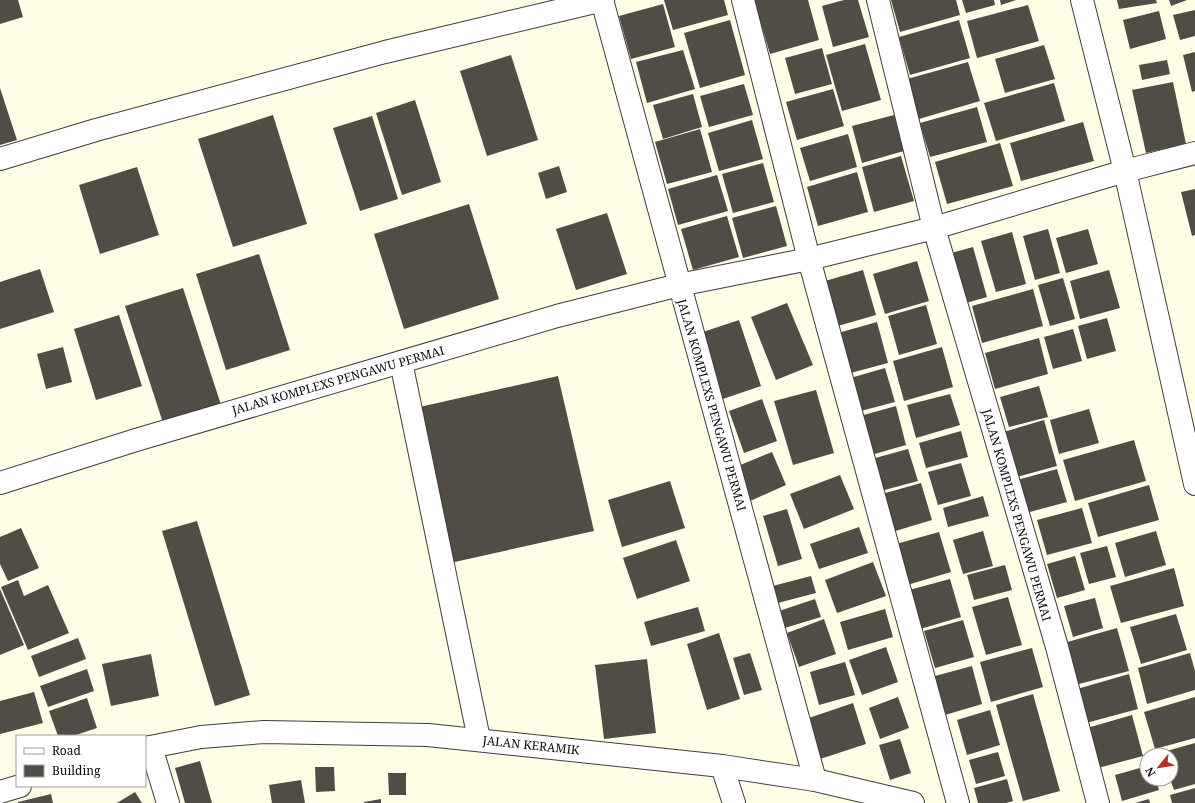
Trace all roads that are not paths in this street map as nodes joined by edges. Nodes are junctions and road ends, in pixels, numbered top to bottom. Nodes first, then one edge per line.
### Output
1 (602, 0) edge
2 (743, 0) edge
3 (878, 0) edge
4 (1082, 0) edge
5 (1195, 153) edge
6 (0, 159) edge
7 (1125, 171) junction
8 (934, 228) junction
9 (809, 259) junction
10 (678, 284) junction
11 (401, 362) junction
12 (0, 483) edge
13 (1195, 484) edge
14 (479, 739) junction
15 (148, 748) edge
16 (722, 766) junction
17 (815, 780) junction
18 (17, 787) edge
19 (0, 792) edge
20 (168, 803) edge
21 (734, 803) edge
22 (913, 803) edge
23 (958, 803) edge
24 (1098, 803) edge

1 - 6 street
1 - 10 street, JALAN KOMPLEXS PENGAWU PERMAI
2 - 9 street
3 - 8 street, JALAN KOMPLEXS PENGAWU PERMAI
4 - 7 street
5 - 7 street, JALAN KOMPLEXS PENGAWU PERMAI
7 - 8 street, JALAN KOMPLEXS PENGAWU PERMAI
7 - 13 street
8 - 9 street, JALAN KOMPLEXS PENGAWU PERMAI
8 - 24 street, JALAN KOMPLEXS PENGAWU PERMAI
9 - 10 street, JALAN KOMPLEXS PENGAWU PERMAI
9 - 23 street
10 - 11 street, JALAN KOMPLEXS PENGAWU PERMAI
10 - 17 street, JALAN KOMPLEXS PENGAWU PERMAI
11 - 12 street, JALAN KOMPLEXS PENGAWU PERMAI
11 - 14 street
14 - 15 street, JALAN KERAMIK
14 - 16 street, JALAN KERAMIK
15 - 20 street
16 - 17 street, JALAN KERAMIK
16 - 21 street
17 - 22 street, JALAN KERAMIK
18 - 19 street

